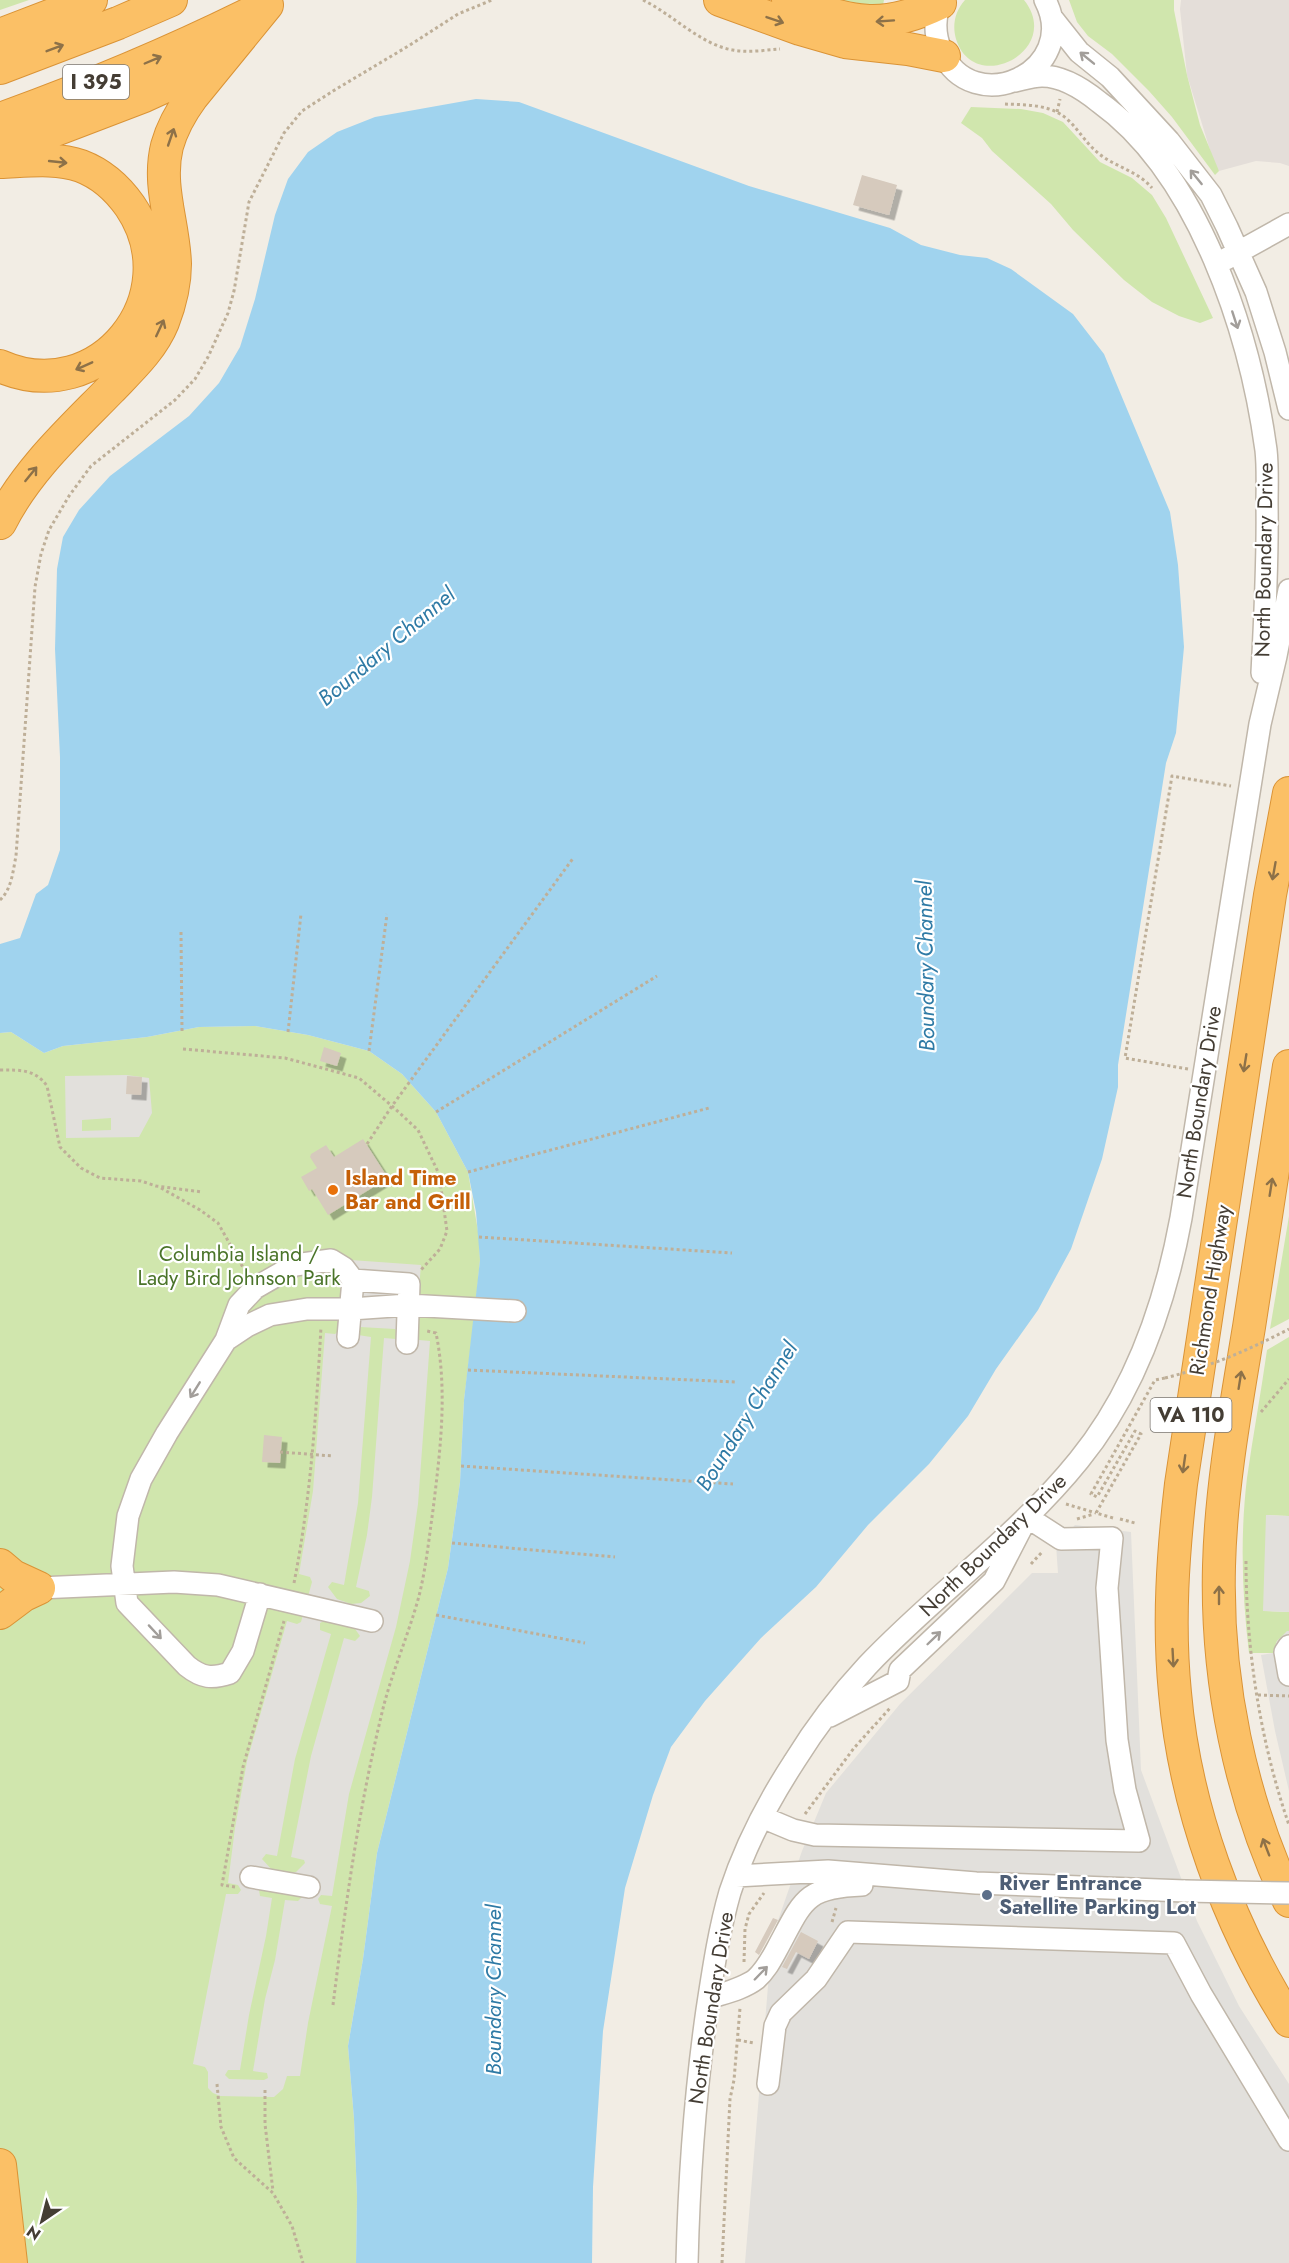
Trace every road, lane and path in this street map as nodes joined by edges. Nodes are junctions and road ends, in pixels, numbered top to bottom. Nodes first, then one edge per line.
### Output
1 (92, 0) edge
2 (171, 0) edge
3 (492, 0) edge
4 (643, 0) edge
5 (720, 0) edge
6 (788, 0) edge
7 (941, 1) edge
8 (272, 3) edge
9 (1048, 9) edge
10 (0, 34) edge
11 (781, 48) dead end
12 (944, 56) junction
13 (225, 59) junction
14 (0, 68) edge
15 (1015, 81) junction
16 (1061, 95) dead end
17 (999, 104) dead end
18 (1057, 112) junction
19 (0, 118) edge
20 (0, 151) edge
21 (0, 162) edge
22 (1155, 192) dead end
23 (1289, 224) edge
24 (1239, 252) junction
25 (1216, 264) junction
26 (0, 366) edge
27 (1289, 409) edge
28 (0, 523) edge
29 (1289, 590) edge
30 (1260, 724) junction
31 (1227, 785) dead end
32 (1289, 793) edge
33 (574, 857) dead end
34 (0, 900) edge
35 (301, 914) dead end
36 (387, 914) dead end
37 (181, 932) dead end
38 (657, 976) dead end
39 (182, 1030) dead end
40 (288, 1032) dead end
41 (183, 1049) dead end
42 (369, 1051) dead end
43 (1289, 1066) edge
44 (1184, 1069) dead end
45 (0, 1070) edge
46 (392, 1106) junction
47 (709, 1108) dead end
48 (436, 1112) dead end
49 (367, 1144) dead end
50 (468, 1172) dead end
51 (156, 1186) junction
52 (202, 1192) dead end
53 (479, 1237) dead end
54 (732, 1253) dead end
55 (353, 1280) junction
56 (409, 1284) junction
57 (255, 1288) junction
58 (408, 1305) junction
59 (322, 1309) junction
60 (351, 1309) junction
61 (515, 1311) dead end
62 (1289, 1329) edge
63 (407, 1336) joint
64 (348, 1337) dead end
65 (226, 1340) junction
66 (468, 1370) dead end
67 (1289, 1379) edge
68 (736, 1382) dead end
69 (1258, 1414) dead end
70 (280, 1452) dead end
71 (313, 1455) junction
72 (333, 1456) dead end
73 (461, 1466) dead end
74 (733, 1484) dead end
75 (1061, 1503) dead end
76 (1096, 1513) junction
77 (1027, 1517) junction
78 (1074, 1519) dead end
79 (1135, 1523) dead end
80 (452, 1543) dead end
81 (1047, 1548) dead end
82 (1246, 1551) dead end
83 (615, 1557) dead end
84 (1031, 1564) dead end
85 (0, 1565) edge
86 (124, 1585) junction
87 (39, 1588) junction
88 (292, 1593) dead end
89 (260, 1594) junction
90 (0, 1613) edge
91 (436, 1615) dead end
92 (284, 1621) dead end
93 (372, 1621) dead end
94 (585, 1643) dead end
95 (1289, 1646) edge
96 (1289, 1675) edge
97 (1258, 1695) junction
98 (1289, 1696) edge
99 (898, 1700) dead end
100 (824, 1719) junction
101 (762, 1817) junction
102 (1289, 1825) edge
103 (793, 1830) junction
104 (736, 1876) junction
105 (246, 1883) joint
106 (767, 1883) junction
107 (976, 1883) junction
108 (309, 1887) dead end
109 (1289, 1893) edge
110 (810, 1896) junction
111 (1289, 1901) edge
112 (742, 1986) junction
113 (709, 1998) junction
114 (333, 2005) dead end
115 (1289, 2021) edge
116 (217, 2084) dead end
117 (768, 2084) dead end
118 (265, 2090) dead end
119 (1289, 2140) edge
120 (0, 2165) edge
121 (273, 2193) junction
122 (11, 2263) edge
123 (303, 2263) edge
124 (687, 2263) edge
125 (722, 2263) edge

1 - 10 highway
14 -> 2 highway
3 - 34 path
4 - 11 path
5 -> 12 highway
7 -> 6 highway
7 - 12 street
8 - 13 highway
19 -> 8 highway, I 395
9 - 15 street
24 -> 9 street
12 - 15 street, North Boundary Drive
13 - 20 highway
28 -> 13 highway
15 - 25 street, North Boundary Drive
16 - 18 path
17 - 18 path
18 - 22 path
21 -> 26 highway
23 - 24 street
24 - 25 street
24 - 27 street
25 -> 30 street, North Boundary Drive
29 - 30 street, North Boundary Drive
30 - 77 street, North Boundary Drive
31 - 44 path
32 -> 115 highway, Richmond Highway / VA 110
33 - 46 path
35 - 40 path
36 - 42 path
37 - 39 path
38 - 48 path
41 - 46 path
111 -> 43 highway, Richmond Highway / VA 110
45 - 51 path
46 - 49 path
46 - 56 path
47 - 50 path
51 - 52 path
51 - 57 path
53 - 54 path
55 - 56 street
55 - 57 street
55 - 60 street
56 - 58 street
57 - 65 street
58 - 60 street
58 - 61 street
58 - 63 street
59 - 60 street
59 - 65 street
59 - 71 path
60 - 64 street
62 - 76 path, bridge
63 - 114 path
65 -> 86 street
66 - 68 path
67 - 69 path
70 - 71 path
71 - 72 path
71 - 88 path
73 - 74 path
75 - 76 path
76 - 78 path
76 - 79 path
77 - 100 street, North Boundary Drive
100 -> 77 street
77 - 103 street
80 - 83 path
81 - 84 path
82 - 97 path
85 - 87 highway
86 - 87 street
86 - 89 street
86 -> 89 street
87 - 90 highway
89 - 93 street
91 - 94 path
92 - 105 path
95 - 96 street
97 - 98 path
97 - 102 path
99 - 103 path
100 - 101 street, North Boundary Drive
101 - 103 street
101 - 104 street, North Boundary Drive
104 - 106 street
104 - 113 street, North Boundary Drive
105 - 108 street
106 - 107 street
106 - 110 street
106 - 112 path
107 - 109 street, bridge
107 - 110 street
112 -> 110 street
112 - 113 street
112 - 125 path
113 - 124 street, North Boundary Drive
116 - 121 path
117 - 119 street
118 - 121 path
120 - 122 highway
121 - 123 path

